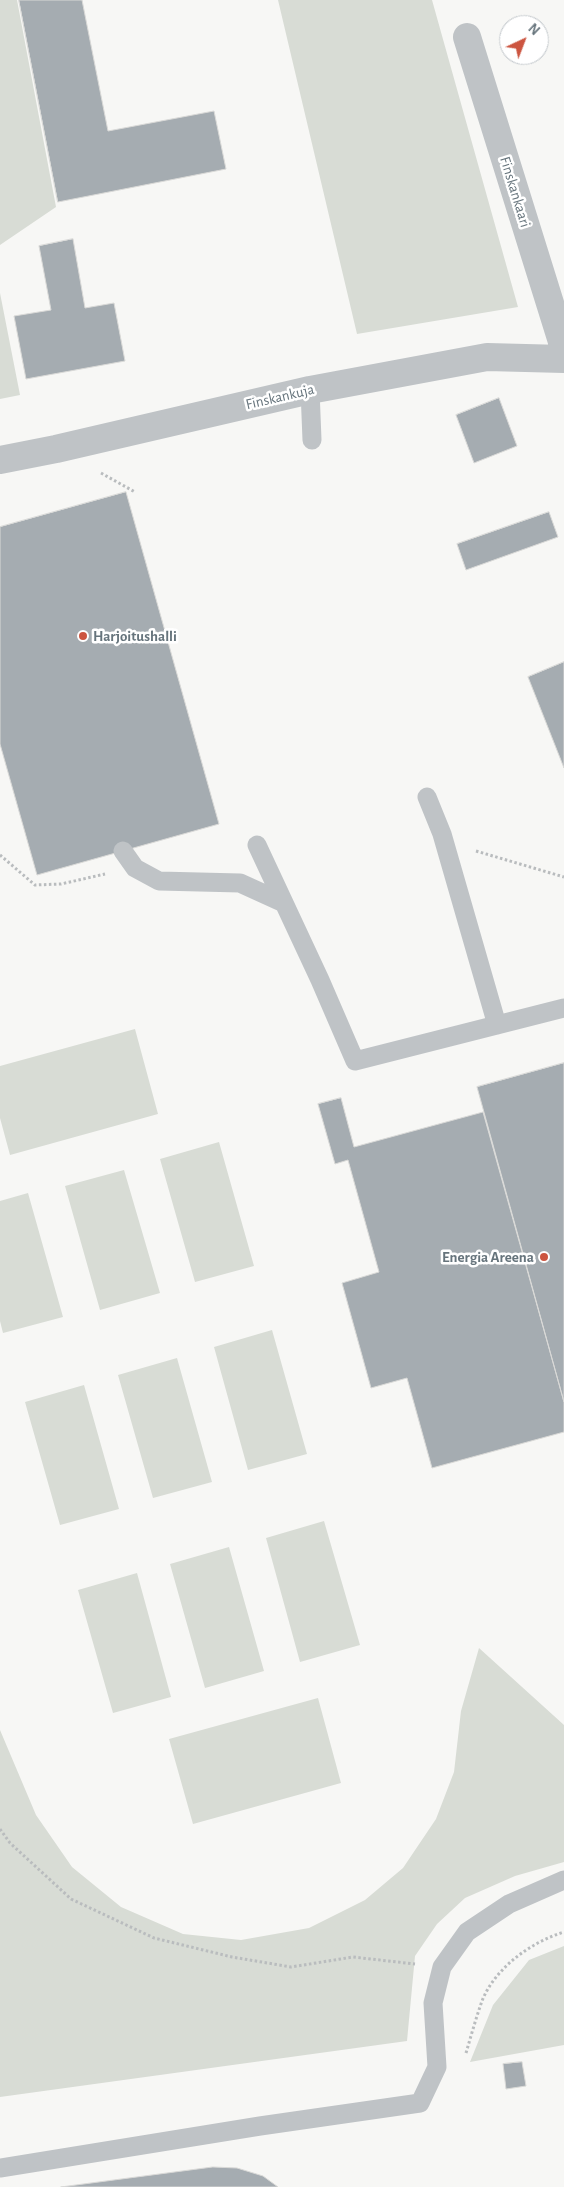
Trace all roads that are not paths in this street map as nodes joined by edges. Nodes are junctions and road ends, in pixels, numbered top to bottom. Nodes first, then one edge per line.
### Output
1 (467, 36) dead end
2 (564, 348) edge
3 (564, 359) edge
4 (310, 390) junction
5 (312, 440) dead end
6 (0, 460) edge
7 (427, 797) dead end
8 (257, 845) dead end
9 (123, 851) dead end
10 (284, 903) junction
11 (564, 1008) edge
12 (497, 1025) junction
13 (564, 1880) edge
14 (0, 2168) edge

1 - 2 street, Finskankaari
3 - 4 street, Finskankuja
4 - 5 lane
4 - 6 street, Finskankuja
7 - 12 lane
8 - 10 lane
9 - 10 lane
10 - 12 lane
11 - 12 lane
13 - 14 lane

